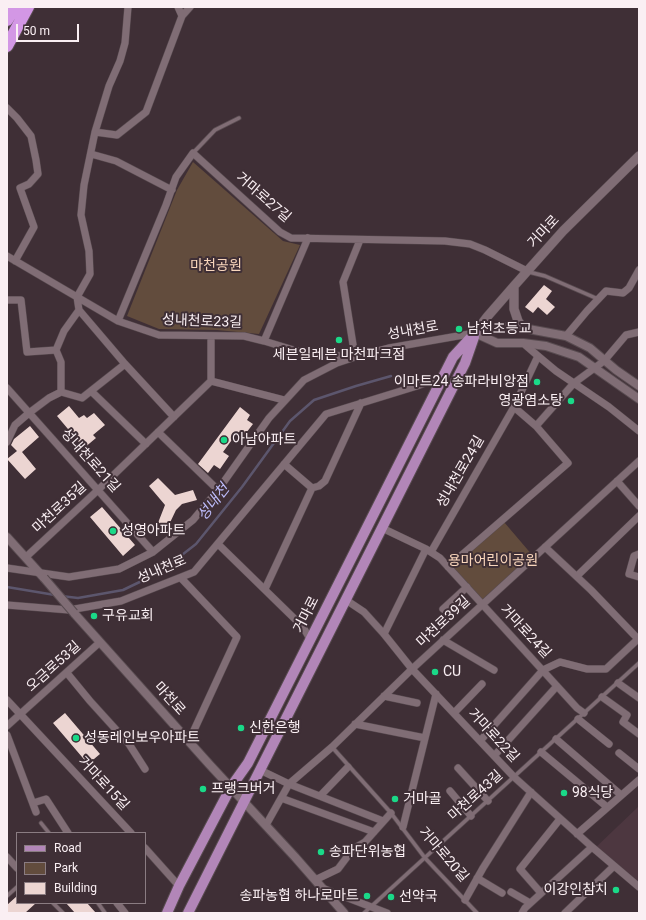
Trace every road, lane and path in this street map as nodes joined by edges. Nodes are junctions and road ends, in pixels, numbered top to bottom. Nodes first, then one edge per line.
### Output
1 (15, 7) edge
2 (28, 7) edge
3 (128, 7) edge
4 (178, 7) edge
5 (190, 7) edge
6 (182, 16) junction
7 (7, 20) edge
8 (7, 46) edge
9 (7, 108) edge
10 (239, 118) dead end
11 (95, 132) junction
12 (193, 153) junction
13 (91, 154) junction
14 (639, 156) edge
15 (172, 190) junction
16 (308, 238) junction
17 (360, 240) junction
18 (7, 256) edge
19 (15, 261) junction
20 (639, 270) edge
21 (527, 271) junction
22 (514, 286) junction
23 (77, 297) junction
24 (7, 300) edge
25 (598, 300) junction
26 (79, 310) junction
27 (118, 320) junction
28 (523, 328) junction
29 (639, 332) edge
30 (476, 333) junction
31 (211, 336) junction
32 (566, 336) junction
33 (264, 341) junction
34 (523, 343) junction
35 (56, 350) junction
36 (538, 356) junction
37 (355, 357) junction
38 (604, 361) junction
39 (125, 364) junction
40 (595, 367) junction
41 (444, 376) junction
42 (211, 381) junction
43 (574, 383) junction
44 (639, 386) edge
45 (7, 388) edge
46 (91, 391) junction
47 (61, 392) junction
48 (639, 399) edge
49 (284, 400) junction
50 (361, 403) junction
51 (514, 407) junction
52 (29, 413) junction
53 (174, 417) junction
54 (536, 426) junction
55 (639, 431) edge
56 (158, 432) junction
57 (7, 442) edge
58 (146, 444) junction
59 (639, 461) edge
60 (284, 464) junction
61 (617, 481) junction
62 (312, 488) junction
63 (98, 490) junction
64 (218, 490) junction
65 (639, 506) edge
66 (639, 516) edge
67 (382, 528) junction
68 (7, 537) edge
69 (218, 544) junction
70 (545, 547) junction
71 (429, 550) junction
72 (153, 552) junction
73 (639, 554) edge
74 (26, 557) junction
75 (448, 567) junction
76 (7, 568) edge
77 (42, 575) junction
78 (576, 576) junction
79 (639, 577) edge
80 (181, 578) junction
81 (467, 588) junction
82 (265, 589) junction
83 (346, 600) junction
84 (482, 604) junction
85 (7, 605) edge
86 (443, 610) dead end
87 (384, 634) junction
88 (310, 639) junction
89 (638, 639) edge
90 (443, 640) junction
91 (100, 642) junction
92 (639, 663) edge
93 (412, 669) junction
94 (494, 670) dead end
95 (543, 670) junction
96 (67, 673) junction
97 (618, 683) junction
98 (482, 684) dead end
99 (557, 686) junction
100 (436, 694) junction
101 (384, 696) junction
102 (602, 697) junction
103 (639, 698) edge
104 (7, 700) edge
105 (417, 703) dead end
106 (454, 713) junction
107 (20, 714) junction
108 (584, 714) junction
109 (578, 719) junction
110 (356, 724) junction
111 (7, 726) edge
112 (639, 734) edge
113 (7, 735) edge
114 (425, 738) junction
115 (556, 739) junction
116 (189, 741) junction
117 (480, 741) junction
118 (609, 744) dead end
119 (332, 747) junction
120 (541, 752) junction
121 (619, 753) dead end
122 (494, 756) junction
123 (348, 767) junction
124 (458, 768) dead end
125 (145, 769) dead end
126 (639, 769) edge
127 (260, 770) junction
128 (514, 777) junction
129 (639, 780) edge
130 (289, 784) junction
131 (231, 787) junction
132 (450, 792) dead end
133 (531, 792) junction
134 (621, 795) junction
135 (320, 796) junction
136 (281, 798) junction
137 (244, 801) junction
138 (488, 801) junction
139 (33, 804) junction
140 (607, 808) junction
141 (36, 812) dead end
142 (391, 813) junction
143 (471, 816) junction
144 (560, 819) junction
145 (383, 821) junction
146 (41, 823) dead end
147 (266, 825) junction
148 (403, 827) junction
149 (48, 832) edge
150 (67, 832) edge
151 (130, 832) edge
152 (374, 832) junction
153 (577, 834) junction
154 (592, 847) junction
155 (146, 849) edge
156 (7, 858) edge
157 (425, 858) junction
158 (614, 866) junction
159 (16, 867) edge
160 (477, 878) junction
161 (315, 880) junction
162 (179, 886) junction
163 (639, 887) edge
164 (16, 888) edge
165 (322, 888) junction
166 (511, 892) dead end
167 (502, 893) dead end
168 (541, 893) junction
169 (7, 896) edge
170 (465, 900) junction
171 (530, 903) junction
172 (54, 904) edge
173 (99, 904) edge
174 (118, 904) edge
175 (370, 907) junction
176 (63, 913) edge
177 (105, 913) edge
178 (125, 913) edge
179 (166, 913) edge
180 (188, 913) edge
181 (344, 913) edge
182 (364, 913) edge
183 (387, 913) edge
184 (477, 913) edge
185 (522, 913) edge
186 (565, 913) edge

1 - 7 highway
2 - 8 highway
3 - 11 street
4 - 6 street
5 - 6 street
6 - 11 street
9 - 19 street
10 - 12 lane
11 - 13 street
12 - 15 street
12 - 16 street, 거마로27길
13 - 15 street
13 - 23 street
14 - 21 main road, 거마로
15 - 27 street
16 - 17 street, 거마로27길
16 - 33 street
17 - 21 street, 거마로27길
17 - 37 street
18 - 19 street, 성내천로23길
19 - 23 street, 성내천로23길
20 - 25 street
21 - 22 main road, 거마로
21 - 25 lane
22 - 28 main road
22 - 30 main road, 거마로
23 - 26 street
23 - 27 street, 성내천로23길
24 - 35 street
25 - 32 street
26 - 35 street
26 - 39 street
27 - 31 street, 성내천로23길
28 - 30 street, 성내천로
28 - 32 street, 성내천로
29 - 38 street
30 - 34 street
30 - 37 street, 성내천로
30 - 41 main road, 거마로
30 - 67 main road, 거마로
31 - 33 street, 성내천로23길
31 - 42 street
32 - 38 street, 성내천로
33 - 37 street, 성내천로23길
34 - 36 street
34 - 40 street
35 - 47 street
36 - 43 street
36 - 51 street, 성내천로24길
37 - 49 street, 성내천로
38 - 40 street
38 - 44 street, 성내천로
39 - 46 street
39 - 53 street
40 - 43 street
40 - 48 street
41 - 50 street, 성내천로
41 - 88 main road, 거마로
42 - 49 street
42 - 53 street, 마천로35길
43 - 54 street
43 - 55 street
45 - 52 street, 성내천로21길
46 - 47 street
46 - 58 street
47 - 52 street
49 - 64 street, 성내천로
50 - 60 street, 성내천로
50 - 62 street
51 - 54 street
51 - 71 street, 성내천로24길
52 - 57 street
52 - 63 street, 성내천로21길
53 - 56 street, 마천로35길
54 - 75 street
56 - 58 street, 마천로35길
56 - 64 street
58 - 63 street, 마천로35길
59 - 61 street, 마천로39길
60 - 62 street
60 - 69 street, 성내천로
61 - 65 street
61 - 70 street, 마천로39길
62 - 82 street
63 - 72 street, 성내천로21길
63 - 74 street, 마천로35길
64 - 72 street, 성내천로
66 - 78 street
67 - 71 street, 거마로24길
67 - 83 main road, 거마로
68 - 74 street, 마천로
69 - 80 street, 성내천로
69 - 82 street
70 - 78 street
70 - 84 street, 마천로39길
71 - 75 street, 거마로24길
71 - 87 street, 성내천로24길
72 - 77 street, 성내천로
73 - 79 street
74 - 77 street, 마천로
75 - 81 street, 거마로24길
76 - 77 street, 성내천로
77 - 91 street, 마천로, bridge
78 - 89 street
80 - 85 street, 성내천로
80 - 116 street
81 - 84 street, 거마로24길
81 - 86 street
82 - 88 street
83 - 87 street, 거마로22길
83 - 127 main road, 거마로
84 - 90 street, 마천로39길
84 - 95 street, 거마로24길
87 - 93 street, 거마로22길
88 - 131 main road, 거마로
89 - 95 street
90 - 93 street, 마천로39길
90 - 94 street
91 - 96 street, 오금로53길
91 - 116 street, 마천로
92 - 97 lane, 마천로43길
93 - 100 street, 거마로22길
93 - 101 street, 마천로39길
95 - 99 street, 거마로24길
95 - 117 street
96 - 107 street, 오금로53길
96 - 125 street
97 - 102 lane, 마천로43길
97 - 103 street
98 - 106 street
99 - 108 street, 거마로24길
99 - 122 street
100 - 106 street, 거마로22길
100 - 114 street
101 - 105 street
101 - 110 street, 마천로39길
102 - 108 lane, 마천로43길
102 - 112 street
104 - 107 street, 거마로15길
106 - 117 street, 거마로22길
107 - 111 street, 오금로53길
107 - 151 street, 거마로15길
108 - 109 lane, 마천로43길
109 - 115 lane, 마천로43길
109 - 118 street
110 - 114 street
110 - 119 street, 마천로39길
113 - 139 street
114 - 148 street
115 - 120 lane, 마천로43길
115 - 134 street
116 - 131 street, 마천로
117 - 122 street, 거마로22길
119 - 123 lane, 거마로20길
119 - 130 street, 마천로39길
120 - 128 lane, 마천로43길
120 - 140 street
121 - 126 street
122 - 128 street, 거마로22길
123 - 135 street
123 - 142 lane, 거마로20길
124 - 138 street
127 - 130 street
127 - 137 main road, 거마로
128 - 133 street, 거마로22길
128 - 138 lane, 마천로43길
129 - 134 street
130 - 135 street
130 - 136 street, 마천로39길
131 - 137 street, 마천로
131 - 162 main road, 거마로
132 - 143 street
133 - 144 street, 거마로22길
133 - 160 street
134 - 140 street
135 - 145 street
136 - 147 street, 마천로39길
136 - 152 street
137 - 147 street, 마천로
137 - 180 main road, 거마로
138 - 143 lane, 마천로43길
139 - 141 street
139 - 150 street
140 - 153 street
142 - 145 street
142 - 148 lane, 거마로20길
143 - 157 lane, 마천로43길
144 - 153 street, 거마로22길
144 - 168 street
145 - 152 street
146 - 149 lane
147 - 161 street, 마천로
148 - 157 lane, 거마로20길
152 - 161 street
153 - 154 street, 거마로22길
154 - 158 street, 거마로22길
154 - 168 street
155 - 162 street
156 - 159 street
157 - 170 lane, 거마로20길
157 - 175 lane, 마천로43길
158 - 163 street, 거마로22길
158 - 186 street
160 - 167 street
160 - 170 street
161 - 165 street, 마천로
162 - 179 main road, 거마로
164 - 169 lane
165 - 175 street
165 - 181 street, 마천로
166 - 171 street
168 - 171 street
170 - 184 lane, 거마로20길
171 - 185 street
172 - 176 lane
173 - 177 lane
174 - 178 street
175 - 182 lane, 마천로43길
175 - 183 street

